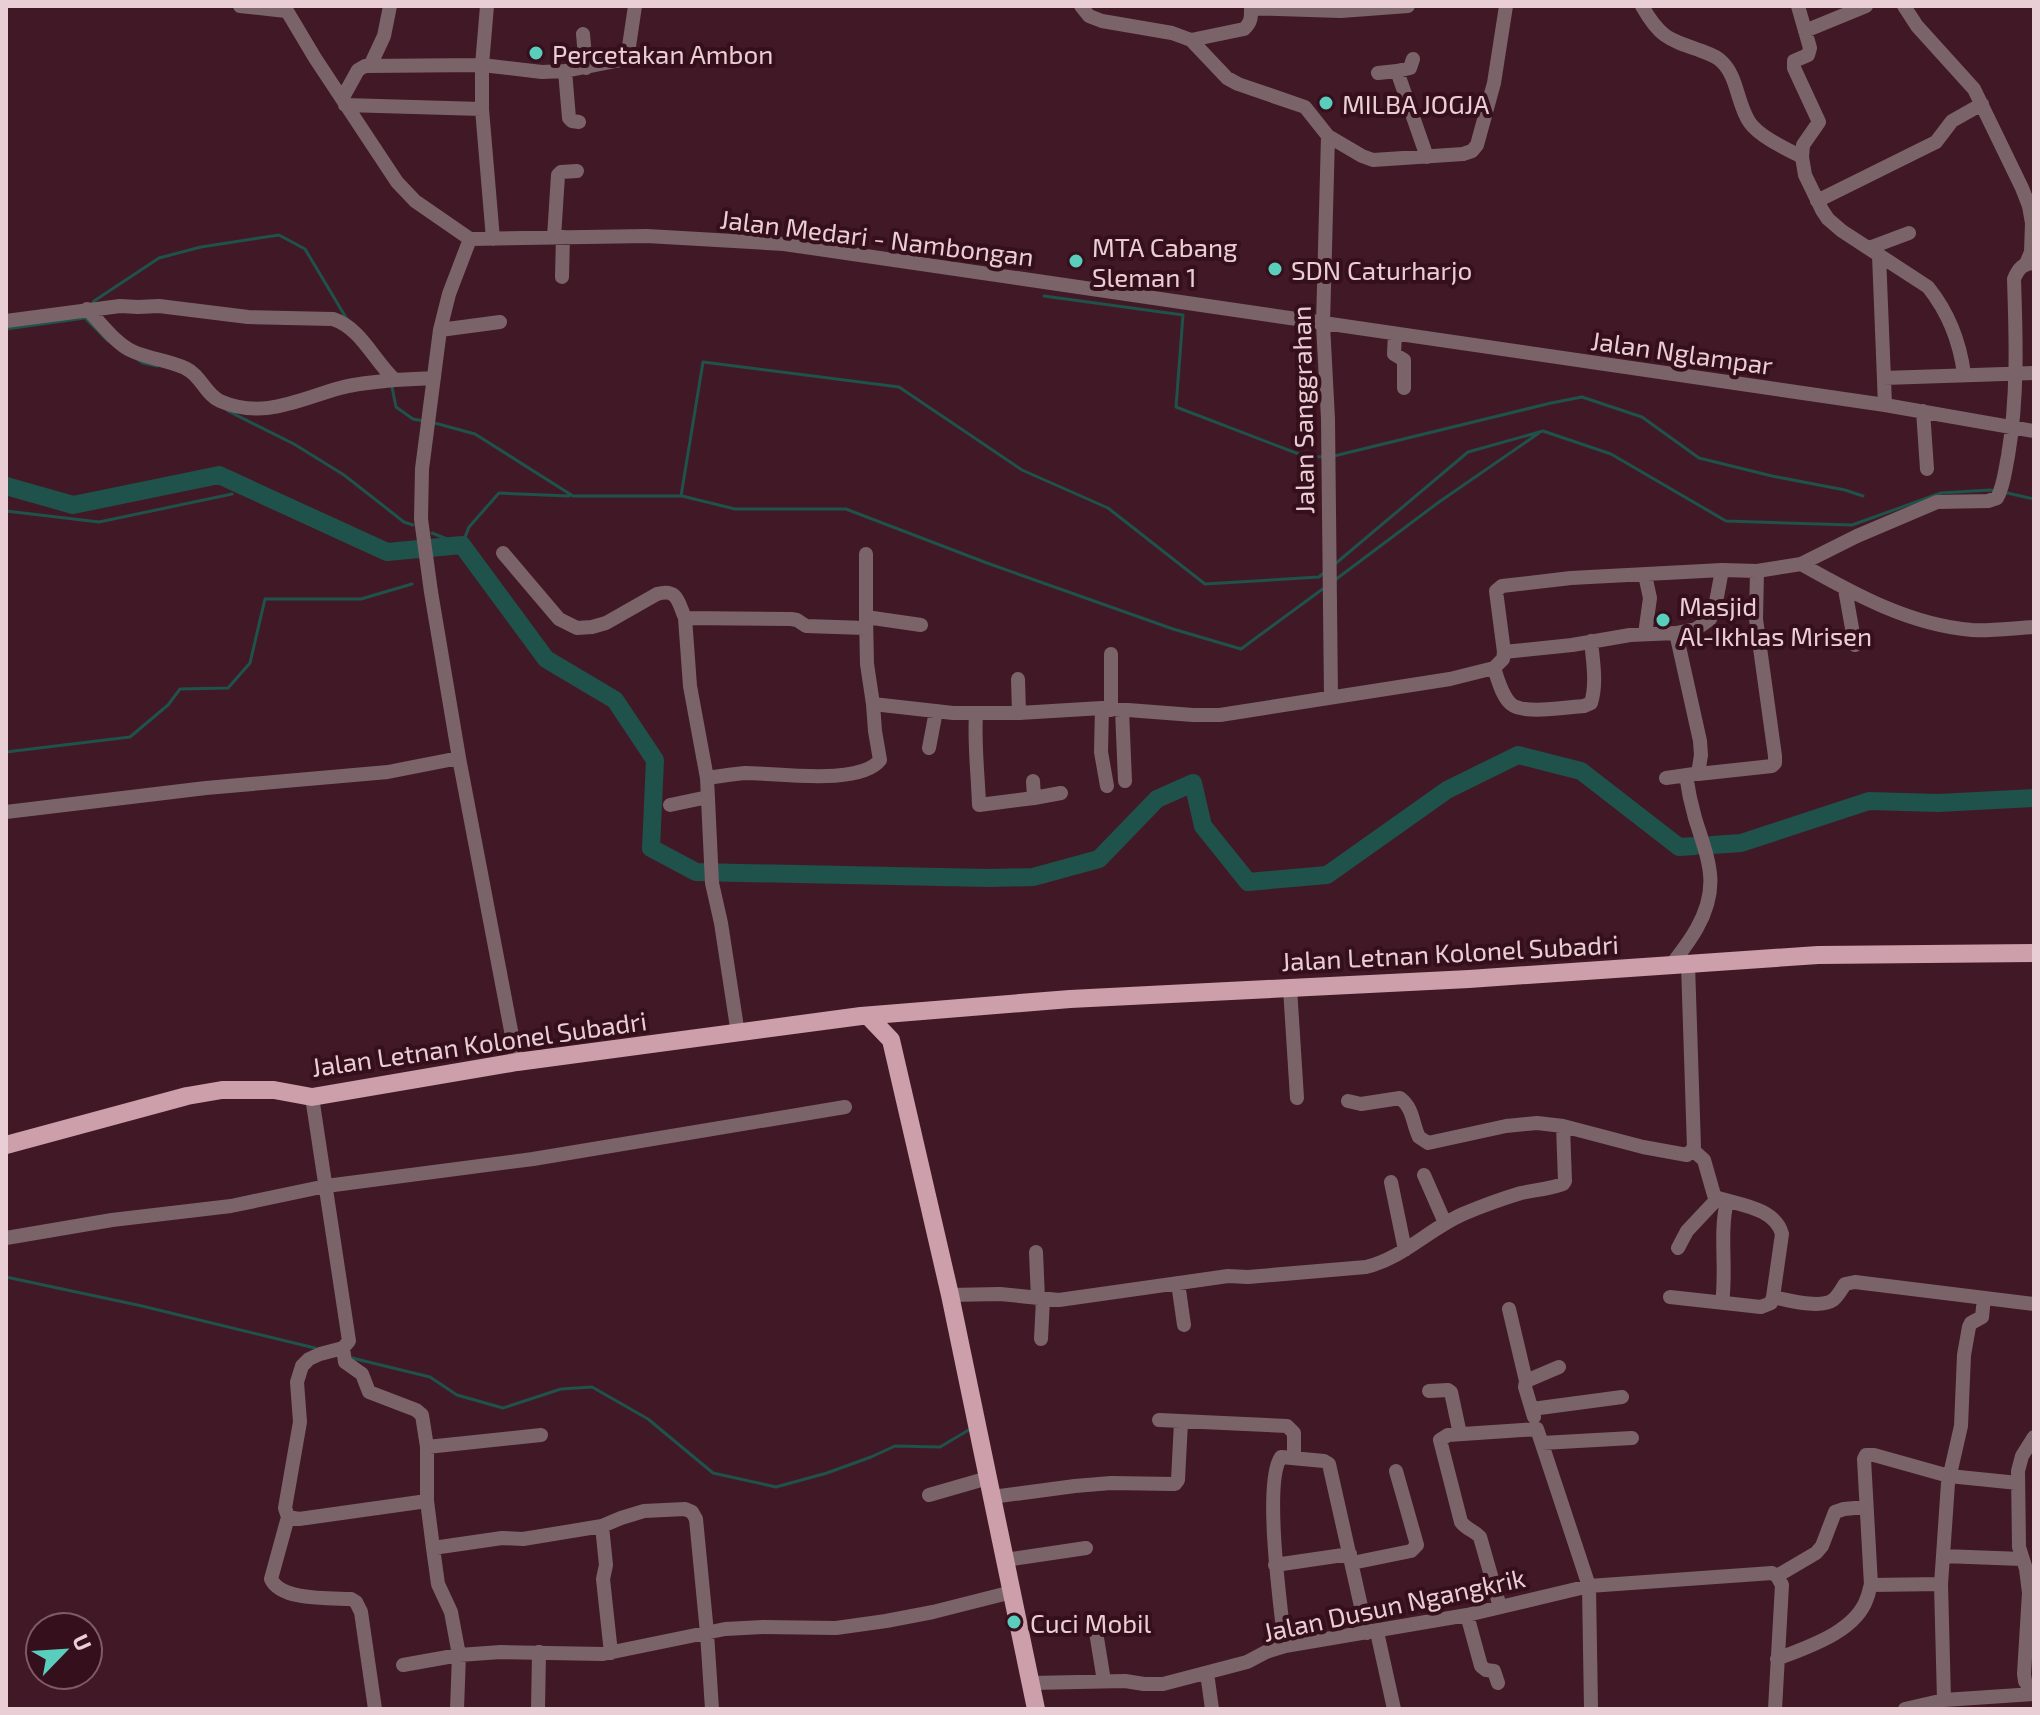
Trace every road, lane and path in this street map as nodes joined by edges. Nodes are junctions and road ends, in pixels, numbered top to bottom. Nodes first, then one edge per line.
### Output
1 (240, 6) edge
2 (390, 6) edge
3 (487, 6) edge
4 (635, 6) edge
5 (1081, 6) edge
6 (1408, 6) edge
7 (1506, 6) edge
8 (1642, 6) edge
9 (1798, 6) edge
10 (1866, 6) edge
11 (1904, 6) edge
12 (1251, 7) edge
13 (285, 8) edge
14 (1340, 8) edge
15 (1805, 31) junction
16 (583, 34) dead end
17 (1191, 40) junction
18 (1413, 59) dead end
19 (482, 65) junction
20 (370, 66) junction
21 (586, 68) junction
22 (565, 71) junction
23 (1397, 71) junction
24 (1378, 73) dead end
25 (344, 102) junction
26 (1982, 104) junction
27 (482, 109) junction
28 (579, 122) dead end
29 (1328, 136) junction
30 (1427, 157) junction
31 (1802, 157) junction
32 (577, 171) dead end
33 (1817, 201) junction
34 (1909, 233) dead end
35 (559, 237) junction
36 (470, 239) junction
37 (493, 239) junction
38 (1874, 251) junction
39 (2030, 264) edge
40 (562, 277) dead end
41 (87, 309) junction
42 (6, 321) edge
43 (500, 322) dead end
44 (1323, 324) junction
45 (440, 330) junction
46 (1395, 334) junction
47 (2034, 373) edge
48 (1964, 374) junction
49 (2017, 374) junction
50 (434, 378) junction
51 (1884, 378) junction
52 (395, 380) junction
53 (1404, 388) dead end
54 (1885, 405) junction
55 (1923, 411) junction
56 (2013, 429) junction
57 (2034, 431) edge
58 (1927, 469) dead end
59 (503, 553) dead end
60 (866, 554) dead end
61 (1801, 564) junction
62 (1722, 570) junction
63 (1757, 571) junction
64 (1645, 575) junction
65 (1845, 589) junction
66 (685, 618) junction
67 (866, 623) junction
68 (921, 625) dead end
69 (2034, 627) edge
70 (1676, 633) junction
71 (1645, 634) junction
72 (1591, 641) junction
73 (1855, 645) dead end
74 (1504, 652) junction
75 (1111, 654) dead end
76 (1494, 668) junction
77 (1018, 679) dead end
78 (1331, 697) junction
79 (873, 704) junction
80 (1112, 709) junction
81 (936, 711) junction
82 (1019, 713) junction
83 (976, 714) junction
84 (929, 748) dead end
85 (459, 758) junction
86 (1692, 774) junction
87 (707, 778) junction
88 (1666, 778) dead end
89 (1033, 781) dead end
90 (1125, 781) dead end
91 (1107, 786) dead end
92 (1061, 793) dead end
93 (708, 797) junction
94 (1034, 798) junction
95 (670, 805) dead end
96 (6, 812) edge
97 (2034, 953) edge
98 (1680, 964) junction
99 (1290, 988) junction
100 (893, 1014) junction
101 (869, 1017) junction
102 (738, 1034) junction
103 (891, 1040) junction
104 (517, 1062) junction
105 (312, 1097) junction
106 (1297, 1098) dead end
107 (1348, 1101) dead end
108 (845, 1107) dead end
109 (1563, 1126) junction
110 (6, 1145) edge
111 (1694, 1151) junction
112 (1424, 1175) dead end
113 (1391, 1182) dead end
114 (326, 1186) junction
115 (1722, 1199) junction
116 (1445, 1223) junction
117 (6, 1238) edge
118 (1678, 1248) dead end
119 (1405, 1250) junction
120 (1036, 1252) dead end
121 (1178, 1283) junction
122 (950, 1295) junction
123 (1670, 1297) dead end
124 (1773, 1297) junction
125 (1984, 1298) junction
126 (1040, 1299) junction
127 (1722, 1303) junction
128 (2034, 1304) edge
129 (1509, 1309) dead end
130 (1520, 1323) dead end
131 (1184, 1325) dead end
132 (1041, 1339) dead end
133 (343, 1348) junction
134 (1559, 1367) dead end
135 (1528, 1379) junction
136 (1429, 1391) dead end
137 (1622, 1397) dead end
138 (1532, 1409) junction
139 (1159, 1420) dead end
140 (1181, 1422) junction
141 (1460, 1434) junction
142 (541, 1435) dead end
143 (1540, 1436) junction
144 (2034, 1437) edge
145 (1632, 1438) dead end
146 (427, 1447) junction
147 (1294, 1457) junction
148 (1396, 1471) dead end
149 (1949, 1476) junction
150 (988, 1478) junction
151 (2018, 1484) junction
152 (2034, 1486) edge
153 (929, 1495) dead end
154 (992, 1497) junction
155 (427, 1501) junction
156 (1866, 1507) junction
157 (288, 1517) junction
158 (602, 1526) junction
159 (433, 1548) junction
160 (1086, 1548) dead end
161 (2025, 1551) edge
162 (1943, 1556) junction
163 (1351, 1559) junction
164 (1005, 1560) junction
165 (1275, 1565) junction
166 (1777, 1576) junction
167 (1941, 1584) junction
168 (1871, 1585) junction
169 (1583, 1588) junction
170 (1012, 1592) junction
171 (1500, 1607) junction
172 (1467, 1615) junction
173 (1096, 1632) dead end
174 (1372, 1632) junction
175 (707, 1633) junction
176 (1285, 1646) junction
177 (539, 1652) junction
178 (611, 1653) junction
179 (459, 1655) junction
180 (1777, 1659) junction
181 (403, 1665) dead end
182 (1207, 1673) junction
183 (1104, 1681) junction
184 (1032, 1683) junction
185 (1498, 1683) dead end
186 (2034, 1694) edge
187 (1944, 1700) junction
188 (1992, 1703) edge
189 (1928, 1706) edge
190 (375, 1709) edge
191 (457, 1709) edge
192 (538, 1709) edge
193 (712, 1709) edge
194 (1036, 1709) edge
195 (1212, 1709) edge
196 (1394, 1709) edge
197 (1591, 1709) edge
198 (1775, 1709) edge
199 (1905, 1709) edge

1 - 13 street
2 - 20 street
3 - 19 street
4 - 21 street
5 - 17 street
6 - 14 street
7 - 30 street
8 - 31 street
9 - 15 street
10 - 15 street
11 - 26 street
12 - 14 street
12 - 17 street
13 - 25 street
15 - 31 street
16 - 21 street
17 - 29 street
18 - 23 street
19 - 20 street
19 - 22 street
19 - 27 street
20 - 25 street
21 - 22 street
22 - 28 street
23 - 24 street
23 - 30 street
25 - 27 street
25 - 36 street
26 - 33 street
26 - 39 street
27 - 37 street
29 - 30 street
29 - 44 street, Jalan Sanggrahan
31 - 33 street
32 - 35 street
33 - 38 street
34 - 38 street
35 - 37 street, Jalan Medari - Nambongan
35 - 40 street
35 - 44 street, Jalan Medari - Nambongan
36 - 37 street, Jalan Medari - Nambongan
36 - 45 street
38 - 48 street
38 - 51 street
39 - 49 street
41 - 42 street
41 - 52 street
41 - 52 street
43 - 45 street
44 - 46 street, Jalan Nglampar
44 - 78 street, Jalan Sanggrahan
45 - 50 street
46 - 53 street
46 - 54 street, Jalan Nglampar
47 - 49 street
48 - 49 street
48 - 51 street
49 - 56 street
50 - 52 street
50 - 85 street
51 - 54 street
54 - 55 street, Jalan Nglampar
55 - 56 street, Jalan Nglampar
55 - 58 street
56 - 57 street, Jalan Nglampar
56 - 61 street
59 - 66 street
60 - 67 street
61 - 63 street
61 - 65 street
62 - 63 street
62 - 64 street
62 - 70 street
63 - 86 street
64 - 71 street
64 - 74 street
65 - 69 street
65 - 73 street
66 - 67 street
66 - 87 street
67 - 68 street
67 - 79 street
70 - 71 street
70 - 86 street
71 - 72 street
72 - 74 street
72 - 76 street
74 - 76 street
75 - 80 street
76 - 78 street
77 - 82 street
78 - 80 street
79 - 81 street
79 - 87 street
80 - 82 street
80 - 90 street
80 - 91 street
81 - 83 street
81 - 84 street
82 - 83 street
83 - 94 street
85 - 96 street
85 - 104 street
86 - 88 street
86 - 98 street
87 - 93 street
89 - 94 street
92 - 94 street
93 - 95 street
93 - 102 street
97 - 98 main road, Jalan Letnan Kolonel Subadri
98 - 99 main road, Jalan Letnan Kolonel Subadri
98 - 111 street
99 - 100 main road, Jalan Letnan Kolonel Subadri
99 - 106 street
100 - 101 main road, Jalan Letnan Kolonel Subadri
100 - 103 main road
101 - 102 main road, Jalan Letnan Kolonel Subadri
101 - 103 main road
102 - 104 main road, Jalan Letnan Kolonel Subadri
103 - 122 main road
104 - 105 main road, Jalan Letnan Kolonel Subadri
105 - 110 main road, Jalan Letnan Kolonel Subadri
105 - 114 street
107 - 109 street
108 - 114 street
109 - 111 street
109 - 116 street
111 - 115 street
112 - 116 street
113 - 119 street
114 - 117 street
114 - 133 street
115 - 118 street
115 - 124 street
115 - 127 street
116 - 119 street
119 - 121 street
120 - 126 street
121 - 126 street
121 - 131 street
122 - 126 street
122 - 150 main road
123 - 127 street
124 - 125 street
124 - 127 street
125 - 128 street
125 - 149 street
126 - 132 street
129 - 135 street
130 - 135 street
133 - 146 street
133 - 157 street
134 - 135 street
135 - 138 street
136 - 141 street
137 - 138 street
138 - 143 street
139 - 140 street
140 - 147 street
140 - 154 street
141 - 143 street
141 - 171 street
142 - 146 street
143 - 145 street
143 - 169 street
144 - 151 street
146 - 155 street
147 - 163 street
147 - 165 street
148 - 163 street
149 - 151 street
149 - 156 street
149 - 162 street
150 - 153 street
150 - 154 main road
151 - 152 street
151 - 161 street
154 - 164 main road
155 - 157 street
155 - 159 street
156 - 166 street
156 - 168 street
157 - 190 street
158 - 159 street
158 - 175 street
158 - 178 street
159 - 179 street
160 - 164 street
161 - 162 street
161 - 186 street
162 - 167 street
163 - 165 street
163 - 174 street
164 - 170 main road
165 - 176 street
166 - 169 street, Jalan Dusun Ngangkrik
166 - 180 street
167 - 168 street
167 - 187 street
168 - 180 street
169 - 171 street, Jalan Dusun Ngangkrik
169 - 197 street
170 - 175 street
170 - 184 main road
171 - 172 street, Jalan Dusun Ngangkrik
172 - 174 street, Jalan Dusun Ngangkrik
172 - 185 street
173 - 183 street
174 - 176 street, Jalan Dusun Ngangkrik
174 - 196 street
175 - 178 street
175 - 193 street
176 - 182 street, Jalan Dusun Ngangkrik
177 - 178 street
177 - 179 street
177 - 192 street
179 - 181 street
179 - 191 street
180 - 198 street
182 - 183 street, Jalan Dusun Ngangkrik
182 - 195 street
183 - 184 street, Jalan Dusun Ngangkrik
184 - 194 main road
186 - 188 street
187 - 188 street
187 - 189 street
189 - 199 street

